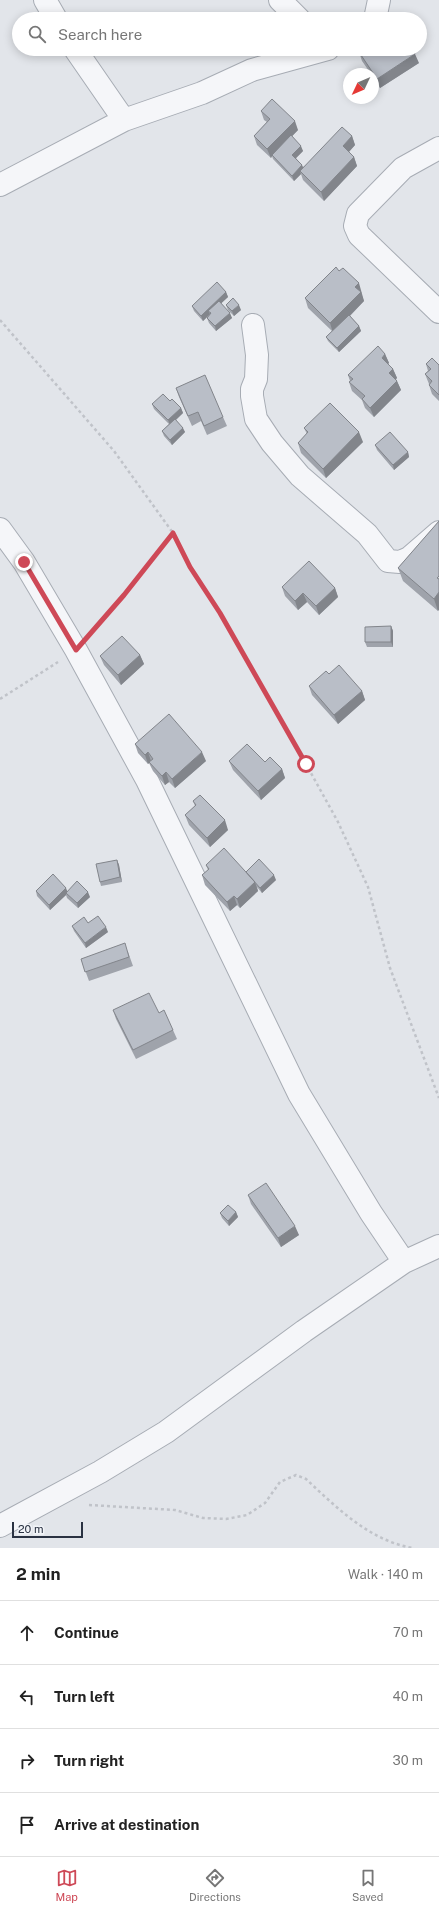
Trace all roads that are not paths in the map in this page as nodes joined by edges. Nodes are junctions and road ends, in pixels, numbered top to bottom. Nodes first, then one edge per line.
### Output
1 (45, 0) edge
2 (280, 0) edge
3 (380, 0) edge
4 (52, 12) edge
5 (292, 12) edge
6 (377, 12) edge
7 (80, 56) edge
8 (303, 56) edge
9 (124, 120) junction
10 (439, 148) edge
11 (0, 184) edge
12 (439, 312) edge
13 (253, 325) dead end
14 (0, 529) edge
15 (439, 532) edge
16 (439, 1246) edge
17 (404, 1262) junction
18 (0, 1526) edge

1 - 4 street
2 - 5 street
3 - 6 street
7 - 9 street
8 - 9 street
9 - 11 street
10 - 12 street
13 - 15 street
14 - 17 street
16 - 17 street
17 - 18 street

